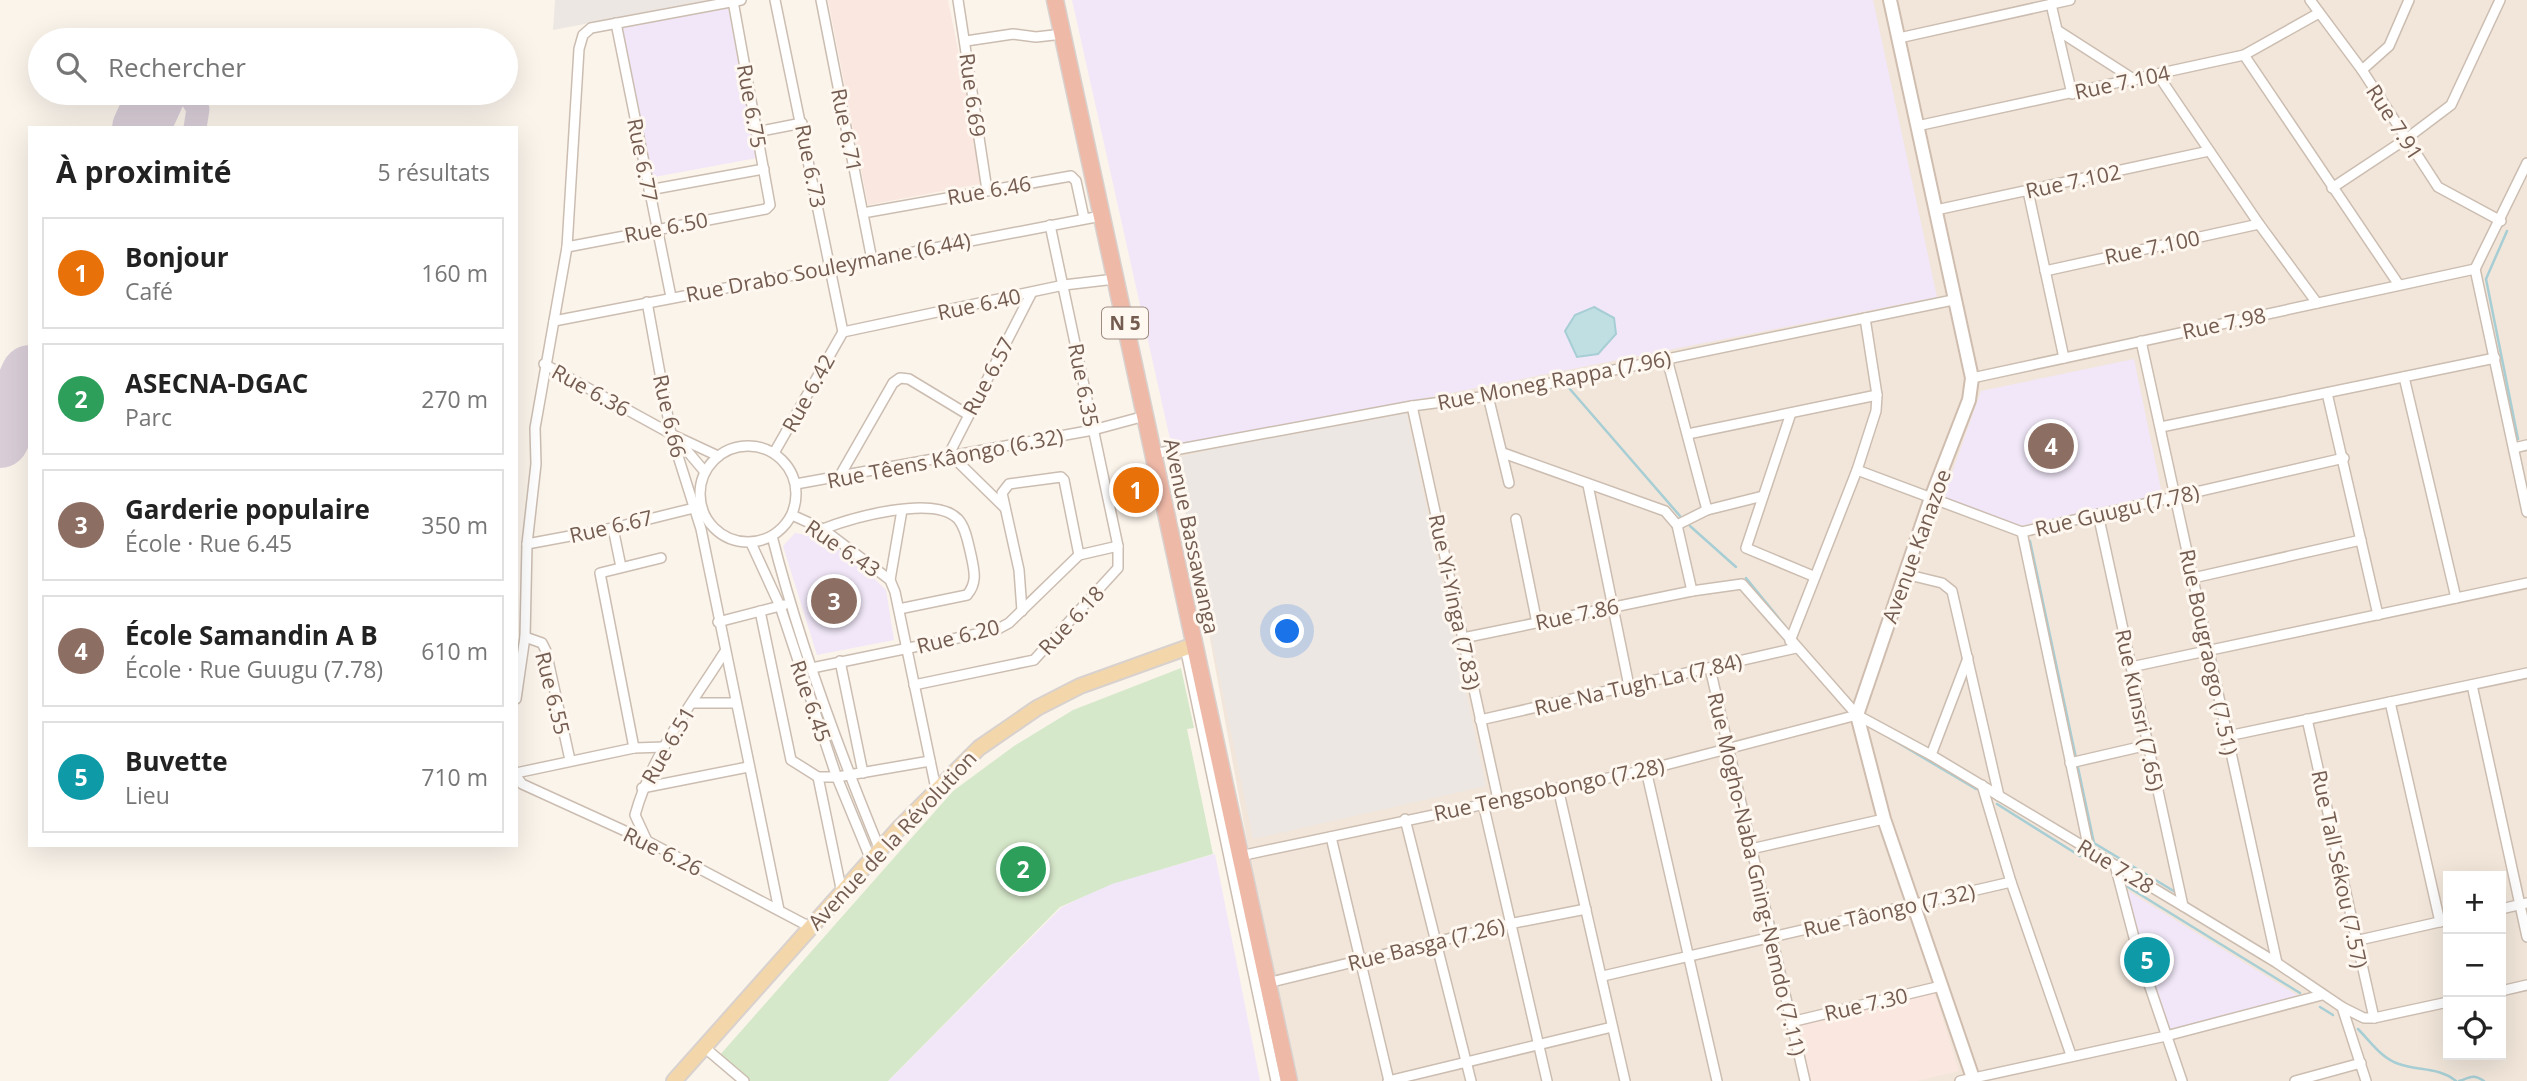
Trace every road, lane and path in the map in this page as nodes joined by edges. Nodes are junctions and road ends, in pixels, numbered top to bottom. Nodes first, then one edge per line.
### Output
1 (775, 0) edge
2 (821, 0) edge
3 (958, 0) edge
4 (1055, 0) edge
5 (1890, 0) edge
6 (2070, 0) edge
7 (2310, 0) edge
8 (2409, 0) edge
9 (2500, 0) edge
10 (737, 1) edge
11 (2050, 4) junction
12 (2319, 13) junction
13 (616, 23) junction
14 (2057, 30) junction
15 (1063, 34) junction
16 (1899, 38) junction
17 (966, 41) junction
18 (2244, 55) junction
19 (2361, 70) junction
20 (2158, 75) junction
21 (2135, 80) junction
22 (2072, 93) junction
23 (802, 123) junction
24 (1917, 126) junction
25 (756, 132) junction
26 (2406, 139) junction
27 (2210, 151) junction
28 (2527, 163) edge
29 (764, 169) junction
30 (2332, 188) junction
31 (649, 190) junction
32 (987, 190) junction
33 (2028, 191) junction
34 (766, 209) joint
35 (1936, 209) junction
36 (863, 213) junction
37 (1101, 216) junction
38 (1084, 218) junction
39 (2501, 221) junction
40 (2259, 224) junction
41 (1050, 225) junction
42 (656, 228) junction
43 (567, 247) junction
44 (872, 260) junction
45 (831, 268) junction
46 (2475, 269) junction
47 (2045, 271) junction
48 (1115, 279) junction
49 (1064, 285) junction
50 (2399, 285) junction
51 (1031, 294) junction
52 (671, 297) junction
53 (1953, 300) junction
54 (647, 302) junction
55 (2317, 303) junction
56 (1864, 318) junction
57 (554, 321) junction
58 (843, 332) junction
59 (2141, 341) junction
60 (2064, 358) junction
61 (2495, 358) junction
62 (1667, 359) junction
63 (544, 364) junction
64 (2404, 377) junction
65 (1972, 378) junction
66 (2327, 393) junction
67 (1877, 395) junction
68 (1489, 396) junction
69 (1412, 406) junction
70 (1791, 413) junction
71 (967, 414) junction
72 (1145, 416) junction
73 (2161, 427) junction
74 (1093, 430) junction
75 (1688, 434) junction
76 (673, 435) junction
77 (2527, 445) edge
78 (2514, 448) junction
79 (774, 453) junction
80 (1503, 453) junction
81 (1153, 454) junction
82 (718, 456) junction
83 (950, 457) junction
84 (2344, 458) junction
85 (1857, 470) junction
86 (705, 472) junction
87 (838, 479) junction
88 (1509, 483) dead end
89 (796, 484) junction
90 (1588, 485) junction
91 (1763, 496) junction
92 (2175, 497) junction
93 (1931, 498) junction
94 (694, 508) junction
95 (1006, 509) junction
96 (902, 510) junction
97 (1707, 510) junction
98 (2527, 512) edge
99 (2098, 514) junction
100 (792, 515) junction
101 (1516, 519) dead end
102 (1677, 524) junction
103 (613, 528) junction
104 (823, 529) junction
105 (2022, 532) junction
106 (772, 536) junction
107 (2361, 540) junction
108 (751, 543) junction
109 (527, 544) junction
110 (1118, 546) junction
111 (1079, 555) junction
112 (661, 558) dead end
113 (621, 567) junction
114 (1905, 574) junction
115 (1813, 576) junction
116 (2193, 578) junction
117 (890, 580) junction
118 (2527, 583) edge
119 (1692, 591) junction
120 (2456, 598) junction
121 (784, 605) junction
122 (1614, 607) junction
123 (899, 609) junction
124 (760, 611) junction
125 (1022, 611) junction
126 (2378, 615) junction
127 (718, 622) junction
128 (1537, 623) junction
129 (525, 637) junction
130 (1463, 638) junction
131 (1793, 644) junction
132 (1190, 646) junction
133 (907, 648) junction
134 (2209, 651) junction
135 (724, 653) junction
136 (1969, 657) junction
137 (840, 661) junction
138 (2131, 667) junction
139 (1710, 668) junction
140 (813, 671) junction
141 (2527, 673) edge
142 (803, 680) junction
143 (518, 685) edge
144 (914, 685) junction
145 (2472, 685) junction
146 (1629, 686) junction
147 (2390, 702) junction
148 (692, 703) junction
149 (735, 703) junction
150 (1857, 715) junction
151 (2307, 719) junction
152 (1480, 720) junction
153 (831, 724) junction
154 (820, 729) junction
155 (2228, 736) junction
156 (2148, 745) junction
157 (664, 747) junction
158 (634, 748) junction
159 (1728, 750) junction
160 (1931, 755) junction
161 (570, 760) junction
162 (930, 761) junction
163 (2070, 763) junction
164 (748, 767) junction
165 (1646, 770) junction
166 (863, 773) junction
167 (518, 774) edge
168 (849, 775) junction
169 (818, 777) junction
170 (518, 778) edge
171 (837, 778) junction
172 (1982, 785) junction
173 (642, 788) junction
174 (1558, 788) junction
175 (936, 789) junction
176 (1999, 796) junction
177 (1498, 799) junction
178 (1483, 803) junction
179 (1405, 819) junction
180 (1884, 819) junction
181 (1331, 837) junction
182 (648, 841) junction
183 (1751, 849) junction
184 (2090, 850) junction
185 (876, 855) junction
186 (1240, 856) junction
187 (2115, 865) junction
188 (2011, 882) junction
189 (842, 892) junction
190 (2523, 904) edge
191 (1913, 905) junction
192 (2183, 906) junction
193 (1586, 909) junction
194 (779, 910) junction
195 (2443, 917) edge
196 (2443, 921) edge
197 (1509, 924) junction
198 (810, 927) junction
199 (1772, 937) junction
200 (2527, 937) edge
201 (2355, 941) junction
202 (1435, 942) junction
203 (1688, 957) junction
204 (1359, 961) junction
205 (2277, 963) junction
206 (1602, 976) junction
207 (1267, 983) junction
208 (2527, 985) edge
209 (1941, 986) junction
210 (2506, 990) edge
211 (2322, 995) junction
212 (2443, 1003) edge
213 (2342, 1007) junction
214 (2374, 1018) junction
215 (1791, 1022) junction
216 (1612, 1027) junction
217 (2166, 1036) junction
218 (1538, 1044) junction
219 (704, 1047) junction
220 (2071, 1055) junction
221 (1467, 1063) junction
222 (2361, 1063) junction
223 (1969, 1080) edge
224 (674, 1081) edge
225 (744, 1081) edge
226 (1276, 1081) edge
227 (1289, 1081) edge
228 (1388, 1081) edge
229 (1471, 1081) edge
230 (1547, 1081) edge
231 (1625, 1081) edge
232 (1717, 1081) edge
233 (1805, 1081) edge
234 (2182, 1081) edge
235 (2295, 1081) edge
236 (2366, 1081) edge

1 - 23 street, Rue 6.73
2 - 36 street, Rue 6.71
3 - 17 street, Rue 6.69
4 - 15 highway, Avenue Bassawanga / N 5
5 - 16 street, Avenue Kanazoe
6 - 11 street
7 - 12 street, Rue 7.91
8 - 19 street
9 - 26 street
10 - 13 street
10 - 25 street, Rue 6.75
11 - 14 street
11 - 16 street
12 - 18 street, Rue 7.104
12 - 19 street, Rue 7.91
13 - 31 street, Rue 6.77
13 - 43 street
14 - 21 street
14 - 22 street
15 - 17 street
15 - 37 highway, Avenue Bassawanga / N 5
16 - 24 street, Avenue Kanazoe
17 - 32 street, Rue 6.69
18 - 20 street, Rue 7.104
18 - 30 street
19 - 26 street, Rue 7.91
20 - 21 street, Rue 7.104
20 - 27 street
21 - 22 street, Rue 7.104
22 - 24 street, Rue 7.104
23 - 25 street
23 - 45 street, Rue 6.73
24 - 35 street, Avenue Kanazoe
25 - 29 street, Rue 6.75
26 - 30 street
26 - 39 street, Rue 7.91
27 - 33 street, Rue 7.102
27 - 40 street
28 - 39 street
29 - 31 street
29 - 34 street, Rue 6.75
30 - 50 street
31 - 42 street, Rue 6.77
32 - 36 street, Rue 6.46
32 - 38 street, Rue 6.46
33 - 35 street, Rue 7.102
33 - 47 street
34 - 42 street, Rue 6.50
35 - 53 street, Avenue Kanazoe
36 - 44 street, Rue 6.71
37 - 38 street, Rue Drabo Souleymane (6.44)
37 - 48 highway, Avenue Bassawanga / N 5
38 - 41 street, Rue Drabo Souleymane (6.44)
39 - 46 street
40 - 47 street, Rue 7.100
40 - 55 street
41 - 44 street, Rue Drabo Souleymane (6.44)
41 - 49 street, Rue 6.35
42 - 43 street, Rue 6.50
42 - 52 street, Rue 6.77
43 - 57 street
44 - 45 street, Rue Drabo Souleymane (6.44)
45 - 52 street, Rue Drabo Souleymane (6.44)
45 - 58 street, Rue 6.73
46 - 50 street, Rue 7.98
46 - 61 street
47 - 60 street
48 - 49 street, Rue 6.40
48 - 72 highway, Avenue Bassawanga / N 5
49 - 51 street, Rue 6.40
49 - 74 street, Rue 6.35
50 - 55 street, Rue 7.98
51 - 58 street, Rue 6.40
51 - 71 street, Rue 6.57
52 - 54 street, Rue Drabo Souleymane (6.44)
53 - 56 street, Rue Moneg Rappa (7.96)
53 - 65 street, Avenue Kanazoe
54 - 57 street, Rue Drabo Souleymane (6.44)
54 - 76 street, Rue 6.66
55 - 59 street, Rue 7.98
56 - 62 street, Rue Moneg Rappa (7.96)
56 - 67 street
57 - 63 street
58 - 79 street, Rue 6.42
59 - 60 street, Rue 7.98
59 - 73 street, Rue Bougraogo (7.51)
60 - 65 street, Rue 7.98
61 - 64 street
61 - 78 street
62 - 68 street, Rue Moneg Rappa (7.96)
62 - 75 street
63 - 76 street, Rue 6.36
63 - 109 street
64 - 66 street
64 - 120 street
65 - 93 street, Avenue Kanazoe
66 - 73 street
66 - 84 street
67 - 70 street
67 - 85 street
68 - 69 street, Rue Moneg Rappa (7.96)
68 - 80 street
69 - 81 street, Rue Moneg Rappa (7.96)
69 - 130 street, Rue Yi-Yinga (7.83)
70 - 75 street
70 - 91 street
71 - 83 street, Rue 6.57
71 - 87 street
72 - 74 street, Rue Têens Kâongo (6.32)
72 - 81 highway, Avenue Bassawanga / N 5
73 - 92 street, Rue Bougraogo (7.51)
74 - 83 street, Rue Têens Kâongo (6.32)
74 - 110 street, Rue 6.35
75 - 97 street
76 - 82 street, Rue 6.36
76 - 86 street, Rue 6.36
76 - 94 street, Rue 6.66
77 - 78 street
78 - 98 street
79 - 82 street
79 - 89 street
80 - 88 street
80 - 90 street
81 - 132 highway, Avenue Bassawanga / N 5
82 - 86 street
83 - 87 street, Rue Têens Kâongo (6.32)
83 - 95 street
84 - 92 street, Rue Guugu (7.78)
84 - 107 street
85 - 93 street, Rue Guugu (7.78)
85 - 115 street
86 - 108 street
87 - 89 street, Rue Têens Kâongo (6.32)
89 - 100 street
90 - 102 street
90 - 122 street
91 - 97 street
91 - 115 street
92 - 99 street, Rue Guugu (7.78)
92 - 116 street, Rue Bougraogo (7.51)
93 - 105 street, Rue Guugu (7.78)
93 - 114 street, Avenue Kanazoe
94 - 103 street, Rue 6.67
94 - 127 street, Rue 6.66
95 - 111 street
95 - 125 street
96 - 104 street
96 - 117 street
96 - 123 street
97 - 102 street
99 - 105 street, Rue Guugu (7.78)
99 - 138 street, Rue Kunsri (7.65)
100 - 104 street, Rue 6.43
100 - 106 street
101 - 128 street
102 - 119 street
103 - 109 street, Rue 6.67
103 - 113 street
104 - 117 street, Rue 6.43
105 - 163 street
106 - 108 street
106 - 121 street, Rue 6.45
107 - 116 street
107 - 126 street
108 - 121 street, Rue 6.45
109 - 129 street
110 - 111 street
110 - 144 street, Rue 6.18
111 - 125 street, Rue 6.20
112 - 113 street
113 - 158 street
114 - 136 street
114 - 150 street, Avenue Kanazoe
115 - 131 street
116 - 134 street, Rue Bougraogo (7.51)
117 - 123 street, Rue 6.43
118 - 120 street
119 - 122 street, Rue 7.86
119 - 131 street, Rue 7.86
120 - 126 street
121 - 124 street
121 - 140 street, Rue 6.45
121 - 142 street, Rue 6.45
122 - 128 street, Rue 7.86
122 - 146 street
123 - 133 street, Rue 6.43
124 - 127 street
124 - 169 street
125 - 133 street, Rue 6.20
126 - 134 street
127 - 135 street, Rue 6.66
128 - 130 street, Rue 7.86
129 - 143 street
129 - 161 street, Rue 6.55
130 - 152 street, Rue Yi-Yinga (7.83)
131 - 139 street, Rue Na Tugh La (7.84)
131 - 150 street, Rue 7.28
132 - 175 main road, Avenue de la Révolution
132 - 186 highway, Avenue Bassawanga / N 5
132 - 226 street
133 - 137 street, Rue 6.20
133 - 144 street, Rue 6.43
134 - 138 street
134 - 155 street, Rue Bougraogo (7.51)
135 - 148 street, Rue 6.51
135 - 149 street, Rue 6.66
136 - 160 street
136 - 176 street
137 - 140 street, Rue 6.20
137 - 166 street
138 - 156 street, Rue Kunsri (7.65)
139 - 146 street, Rue Na Tugh La (7.84)
139 - 159 street, Rue Mogho-Naba Gning-Nemdo (7.11)
140 - 142 street, Rue 6.20
140 - 153 street, Rue 6.45
141 - 145 street
142 - 154 street, Rue 6.45
144 - 162 street, Rue 6.43
145 - 147 street
145 - 190 street
146 - 152 street, Rue Na Tugh La (7.84)
147 - 151 street
147 - 195 street
148 - 149 street
148 - 157 street, Rue 6.51
149 - 164 street, Rue 6.66
150 - 159 street, Rue Tengsobongo (7.28)
150 - 160 street, Rue 7.28
150 - 180 street
151 - 155 street
151 - 201 street, Rue Tall Sékou (7.57)
152 - 177 street, Rue Yi-Yinga (7.83)
153 - 154 street
153 - 168 street, Rue 6.45
154 - 171 street, Rue 6.45
155 - 205 street, Rue Bougraogo (7.51)
156 - 163 street
156 - 192 street, Rue Kunsri (7.65)
157 - 158 street
157 - 173 street, Rue 6.51
158 - 161 street
159 - 165 street, Rue Tengsobongo (7.28)
159 - 183 street, Rue Mogho-Naba Gning-Nemdo (7.11)
160 - 172 street, Rue 7.28
161 - 167 street
162 - 166 street
162 - 175 street, Rue 6.43
163 - 184 street
164 - 173 street
164 - 194 street, Rue 6.66
165 - 174 street, Rue Tengsobongo (7.28)
165 - 203 street
166 - 168 street
168 - 171 street
168 - 185 street, Rue 6.45
169 - 171 street
169 - 189 street
170 - 182 street, Rue 6.26
171 - 185 street, Rue 6.45
172 - 176 street, Rue 7.28
172 - 188 street
173 - 182 street, Rue 6.51
174 - 177 street, Rue Tengsobongo (7.28)
174 - 193 street
175 - 185 main road, Avenue de la Révolution
176 - 184 street, Rue 7.28
177 - 178 street, Rue Tengsobongo (7.28)
178 - 179 street, Rue Tengsobongo (7.28)
178 - 197 street
179 - 181 street, Rue Tengsobongo (7.28)
179 - 202 street
180 - 183 street
180 - 191 street
181 - 186 street, Rue Tengsobongo (7.28)
181 - 204 street
182 - 194 street, Rue 6.26
183 - 199 street, Rue Mogho-Naba Gning-Nemdo (7.11)
184 - 187 street, Rue 7.28
185 - 189 main road, Avenue de la Révolution
186 - 207 highway, Avenue Bassawanga / N 5
187 - 192 street, Rue 7.28
187 - 217 street
188 - 191 street, Rue Tâongo (7.32)
188 - 220 street
189 - 198 main road, Avenue de la Révolution
190 - 200 street
191 - 199 street, Rue Tâongo (7.32)
191 - 209 street
192 - 205 street, Rue 7.28
193 - 197 street, Rue Basga (7.26)
193 - 206 street
194 - 198 street, Rue 6.26
196 - 201 street
197 - 202 street, Rue Basga (7.26)
197 - 218 street
198 - 219 main road, Avenue de la Révolution
199 - 203 street, Rue Tâongo (7.32)
199 - 215 street, Rue Mogho-Naba Gning-Nemdo (7.11)
201 - 214 street, Rue Tall Sékou (7.57)
202 - 204 street, Rue Basga (7.26)
202 - 221 street
203 - 206 street, Rue Tâongo (7.32)
203 - 232 street
204 - 207 street, Rue Basga (7.26)
204 - 228 street
205 - 211 street, Rue 7.28
206 - 216 street
207 - 227 highway, Avenue Bassawanga / N 5
208 - 210 street
209 - 215 street, Rue 7.30
209 - 223 street
211 - 213 street, Rue 7.28
211 - 217 street
212 - 214 street
213 - 214 street, Rue 7.28
213 - 222 street
215 - 233 street, Rue Mogho-Naba Gning-Nemdo (7.11)
216 - 218 street
216 - 231 street
217 - 220 street
217 - 234 street
218 - 221 street
218 - 230 street
219 - 224 main road, Avenue de la Révolution
219 - 225 street
220 - 223 street
221 - 228 street
221 - 229 street
222 - 235 street
222 - 236 street

